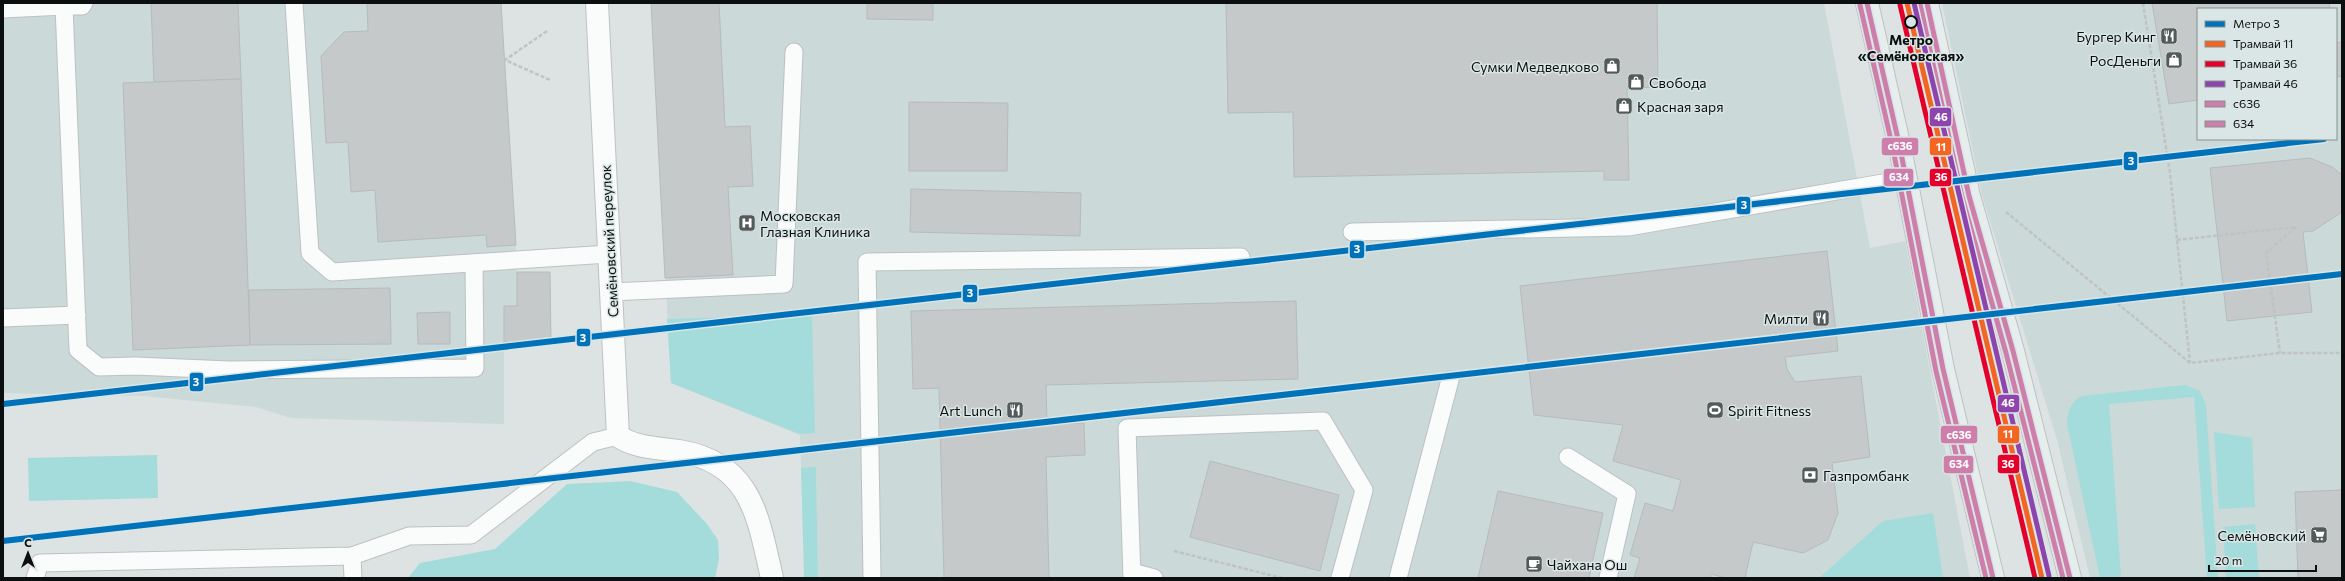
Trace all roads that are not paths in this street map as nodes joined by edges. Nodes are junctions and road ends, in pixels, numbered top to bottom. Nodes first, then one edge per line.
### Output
1 (84, 3) edge
2 (294, 3) edge
3 (597, 3) edge
4 (1867, 3) edge
5 (1927, 3) edge
6 (64, 6) junction
7 (3, 9) edge
8 (794, 52) dead end
9 (1906, 179) junction
10 (1352, 232) dead end
11 (609, 254) junction
12 (1241, 257) dead end
13 (474, 263) junction
14 (611, 292) junction
15 (77, 315) junction
16 (3, 318) edge
17 (1450, 380) dead end
18 (618, 436) junction
19 (1568, 457) dead end
20 (352, 556) junction
21 (1132, 575) edge
22 (35, 578) edge
23 (353, 578) edge
24 (772, 578) edge
25 (872, 578) edge
26 (1154, 578) edge
27 (1340, 578) edge
28 (1398, 578) edge
29 (1608, 578) edge
30 (1993, 578) edge
31 (2070, 578) edge

1 - 6 lane
2 - 13 lane
3 - 11 street, Семёновский переулок
4 - 9 main road
5 - 31 main road
6 - 7 lane
6 - 15 lane
8 - 14 lane
9 - 10 lane
9 - 30 main road
11 - 13 lane
11 - 14 street, Семёновский переулок
12 - 25 lane
13 - 15 lane
14 - 18 street, Семёновский переулок
15 - 16 lane
17 - 28 lane
18 - 20 lane
18 - 24 street
19 - 29 lane
20 - 22 lane
20 - 23 lane
21 - 26 lane
21 - 27 lane

